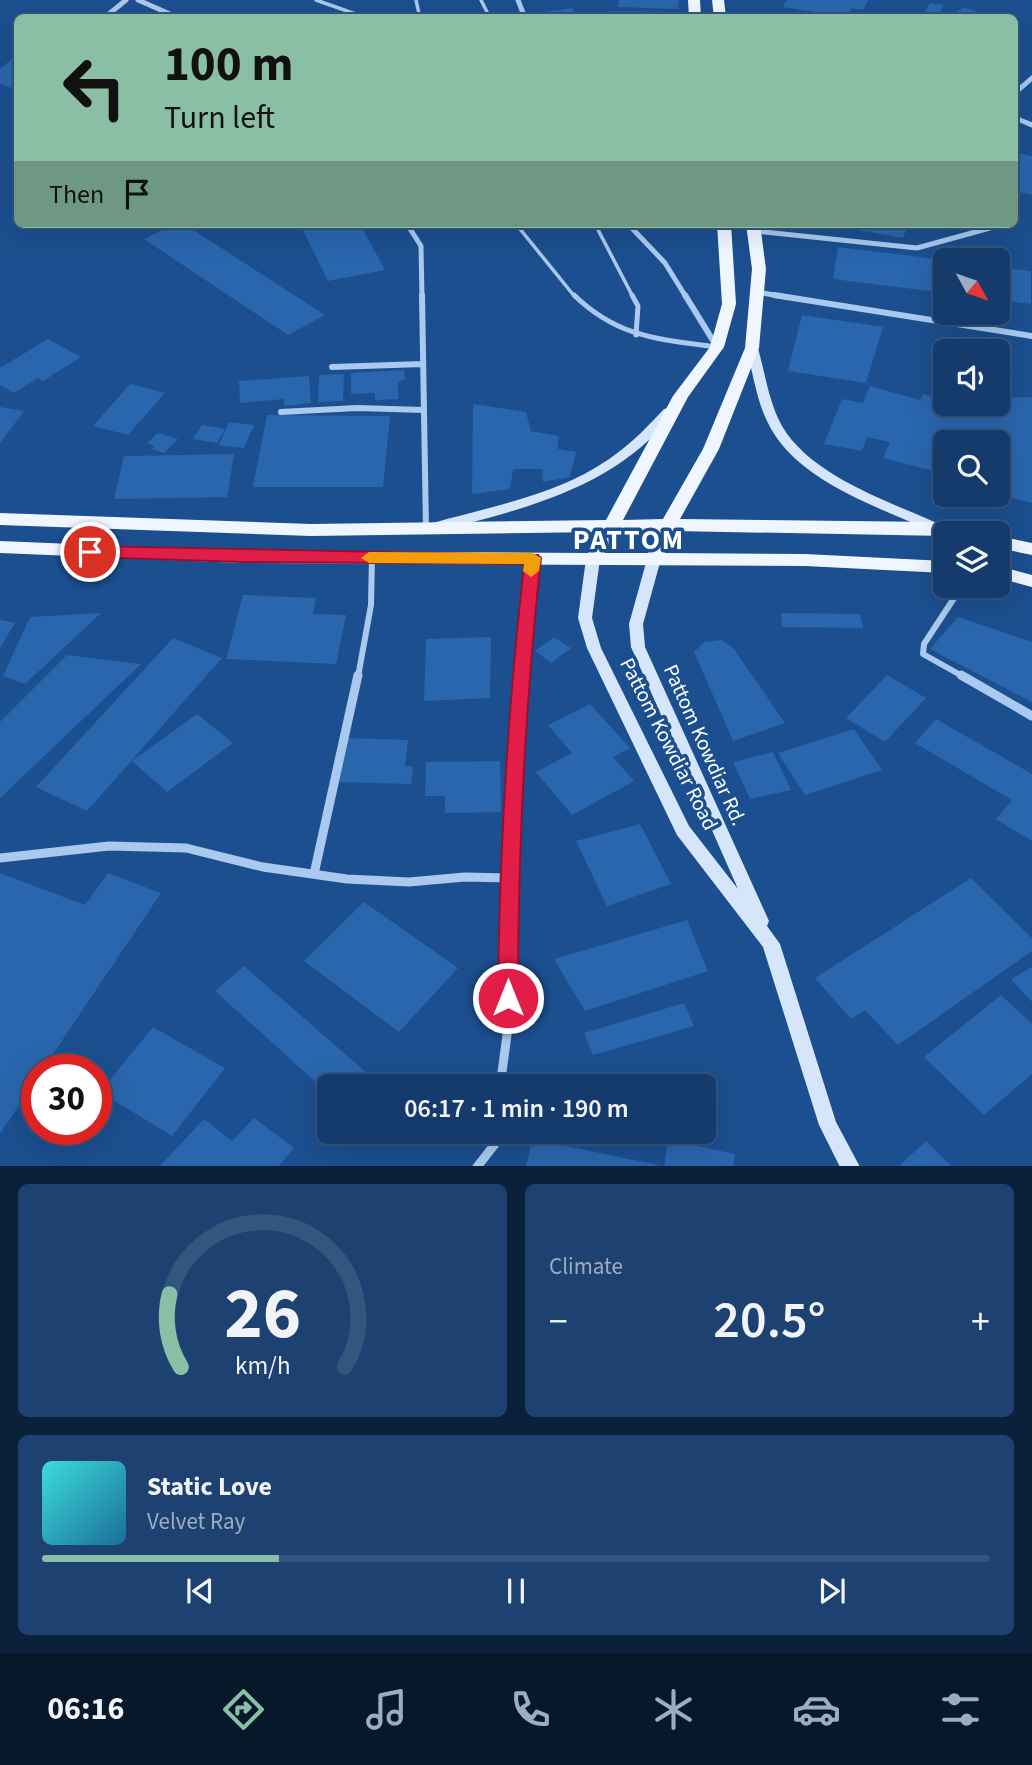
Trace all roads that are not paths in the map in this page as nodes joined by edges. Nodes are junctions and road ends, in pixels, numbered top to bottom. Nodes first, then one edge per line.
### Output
1 (126, 0) edge
2 (138, 0) edge
3 (316, 0) edge
4 (109, 14) edge
5 (169, 14) edge
6 (356, 14) edge
7 (1032, 78) edge
8 (1018, 90) edge
9 (410, 228) edge
10 (519, 228) edge
11 (597, 228) edge
12 (632, 228) edge
13 (724, 228) edge
14 (754, 228) edge
15 (762, 228) edge
16 (990, 228) dead end
17 (757, 292) junction
18 (636, 335) junction
19 (1032, 336) edge
20 (717, 348) junction
21 (752, 348) junction
22 (423, 364) junction
23 (332, 368) dead end
24 (681, 396) junction
25 (424, 410) junction
26 (282, 412) dead end
27 (0, 519) edge
28 (668, 525) junction
29 (608, 526) junction
30 (933, 527) edge
31 (933, 528) edge
32 (426, 529) junction
33 (1010, 544) edge
34 (0, 547) edge
35 (1032, 549) edge
36 (372, 558) junction
37 (533, 558) junction
38 (593, 559) junction
39 (654, 559) junction
40 (933, 565) edge
41 (1010, 575) edge
42 (1032, 581) edge
43 (954, 598) edge
44 (1032, 716) edge
45 (0, 858) edge
46 (314, 874) junction
47 (509, 878) junction
48 (771, 944) junction
49 (503, 1074) edge
50 (495, 1144) edge
51 (478, 1166) edge
52 (850, 1166) edge

1 - 4 street
2 - 5 street
3 - 6 lane
7 - 8 street
9 - 22 street
10 - 18 lane
11 - 18 lane
12 - 20 street
13 - 20 main road
14 - 17 main road
15 - 16 street
17 - 19 street
17 - 21 main road
18 - 20 lane
20 - 24 main road
21 - 28 main road
21 - 30 main road
22 - 23 street
22 - 25 street
24 - 29 main road
24 - 32 main road
25 - 26 street
25 - 32 street
27 - 32 main road
28 - 29 main road
28 - 31 main road
28 - 39 main road
29 - 32 main road
29 - 38 main road
33 - 35 main road
34 - 36 main road
36 - 37 main road
36 - 46 street
37 - 38 main road
37 - 47 street
38 - 39 main road
38 - 48 main road, Pattom Kowdiar Road
39 - 40 main road
39 - 48 main road, Pattom Kowdiar Rd.
41 - 42 main road
43 - 44 street
45 - 46 street
46 - 47 street
47 - 49 street
48 - 52 main road, Pattom Kowdiar Road
50 - 51 street

